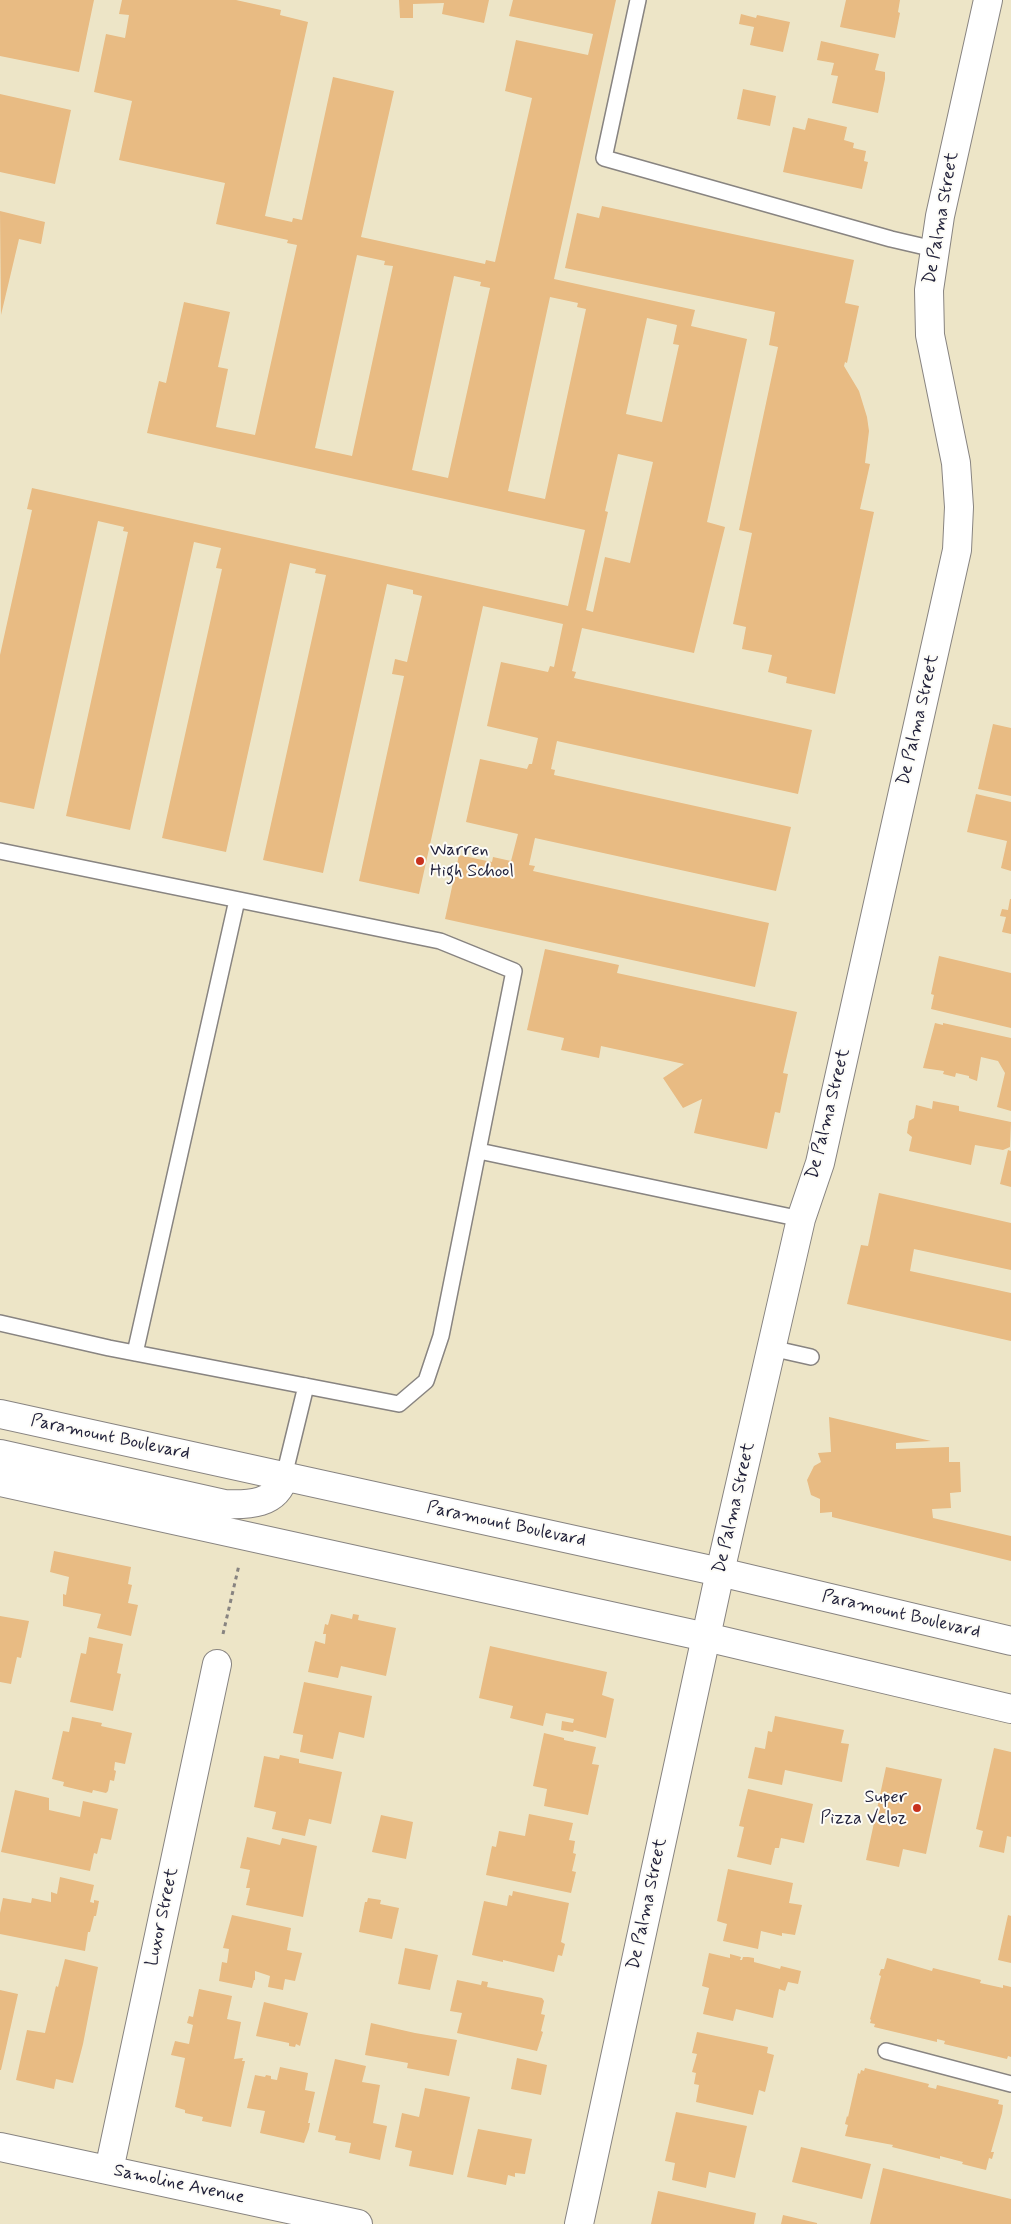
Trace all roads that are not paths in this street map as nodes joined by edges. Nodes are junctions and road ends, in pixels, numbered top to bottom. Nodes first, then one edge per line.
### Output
1 (638, 0) edge
2 (988, 0) edge
3 (934, 249) junction
4 (0, 851) edge
5 (237, 900) junction
6 (479, 1151) junction
7 (800, 1219) junction
8 (0, 1323) edge
9 (771, 1348) junction
10 (135, 1353) junction
11 (811, 1357) dead end
12 (306, 1386) junction
13 (0, 1414) edge
14 (0, 1454) edge
15 (284, 1476) junction
16 (0, 1482) edge
17 (720, 1572) junction
18 (706, 1637) junction
19 (1011, 1641) edge
20 (217, 1664) road end
21 (1011, 1709) edge
22 (886, 2050) dead end
23 (1011, 2084) edge
24 (0, 2146) edge
25 (108, 2170) junction
26 (358, 2224) edge
27 (578, 2224) edge

1 - 3 lane
2 - 3 street, De Palma Street
3 - 7 street, De Palma Street
4 - 5 lane
5 - 6 lane
5 - 10 lane
6 - 7 lane
6 - 12 lane
7 - 9 street, De Palma Street
8 - 10 lane
9 - 11 lane
9 - 17 street, De Palma Street
10 - 12 lane
12 - 15 lane
13 - 15 street, Paramount Boulevard
14 - 15 street
15 - 17 street, Paramount Boulevard
16 - 18 street
17 - 18 street, De Palma Street
17 - 19 street, Paramount Boulevard
18 - 21 street
18 - 27 street, De Palma Street
20 - 25 street, Luxor Street
22 - 23 lane
24 - 25 street, Samoline Avenue
25 - 26 street, Samoline Avenue

